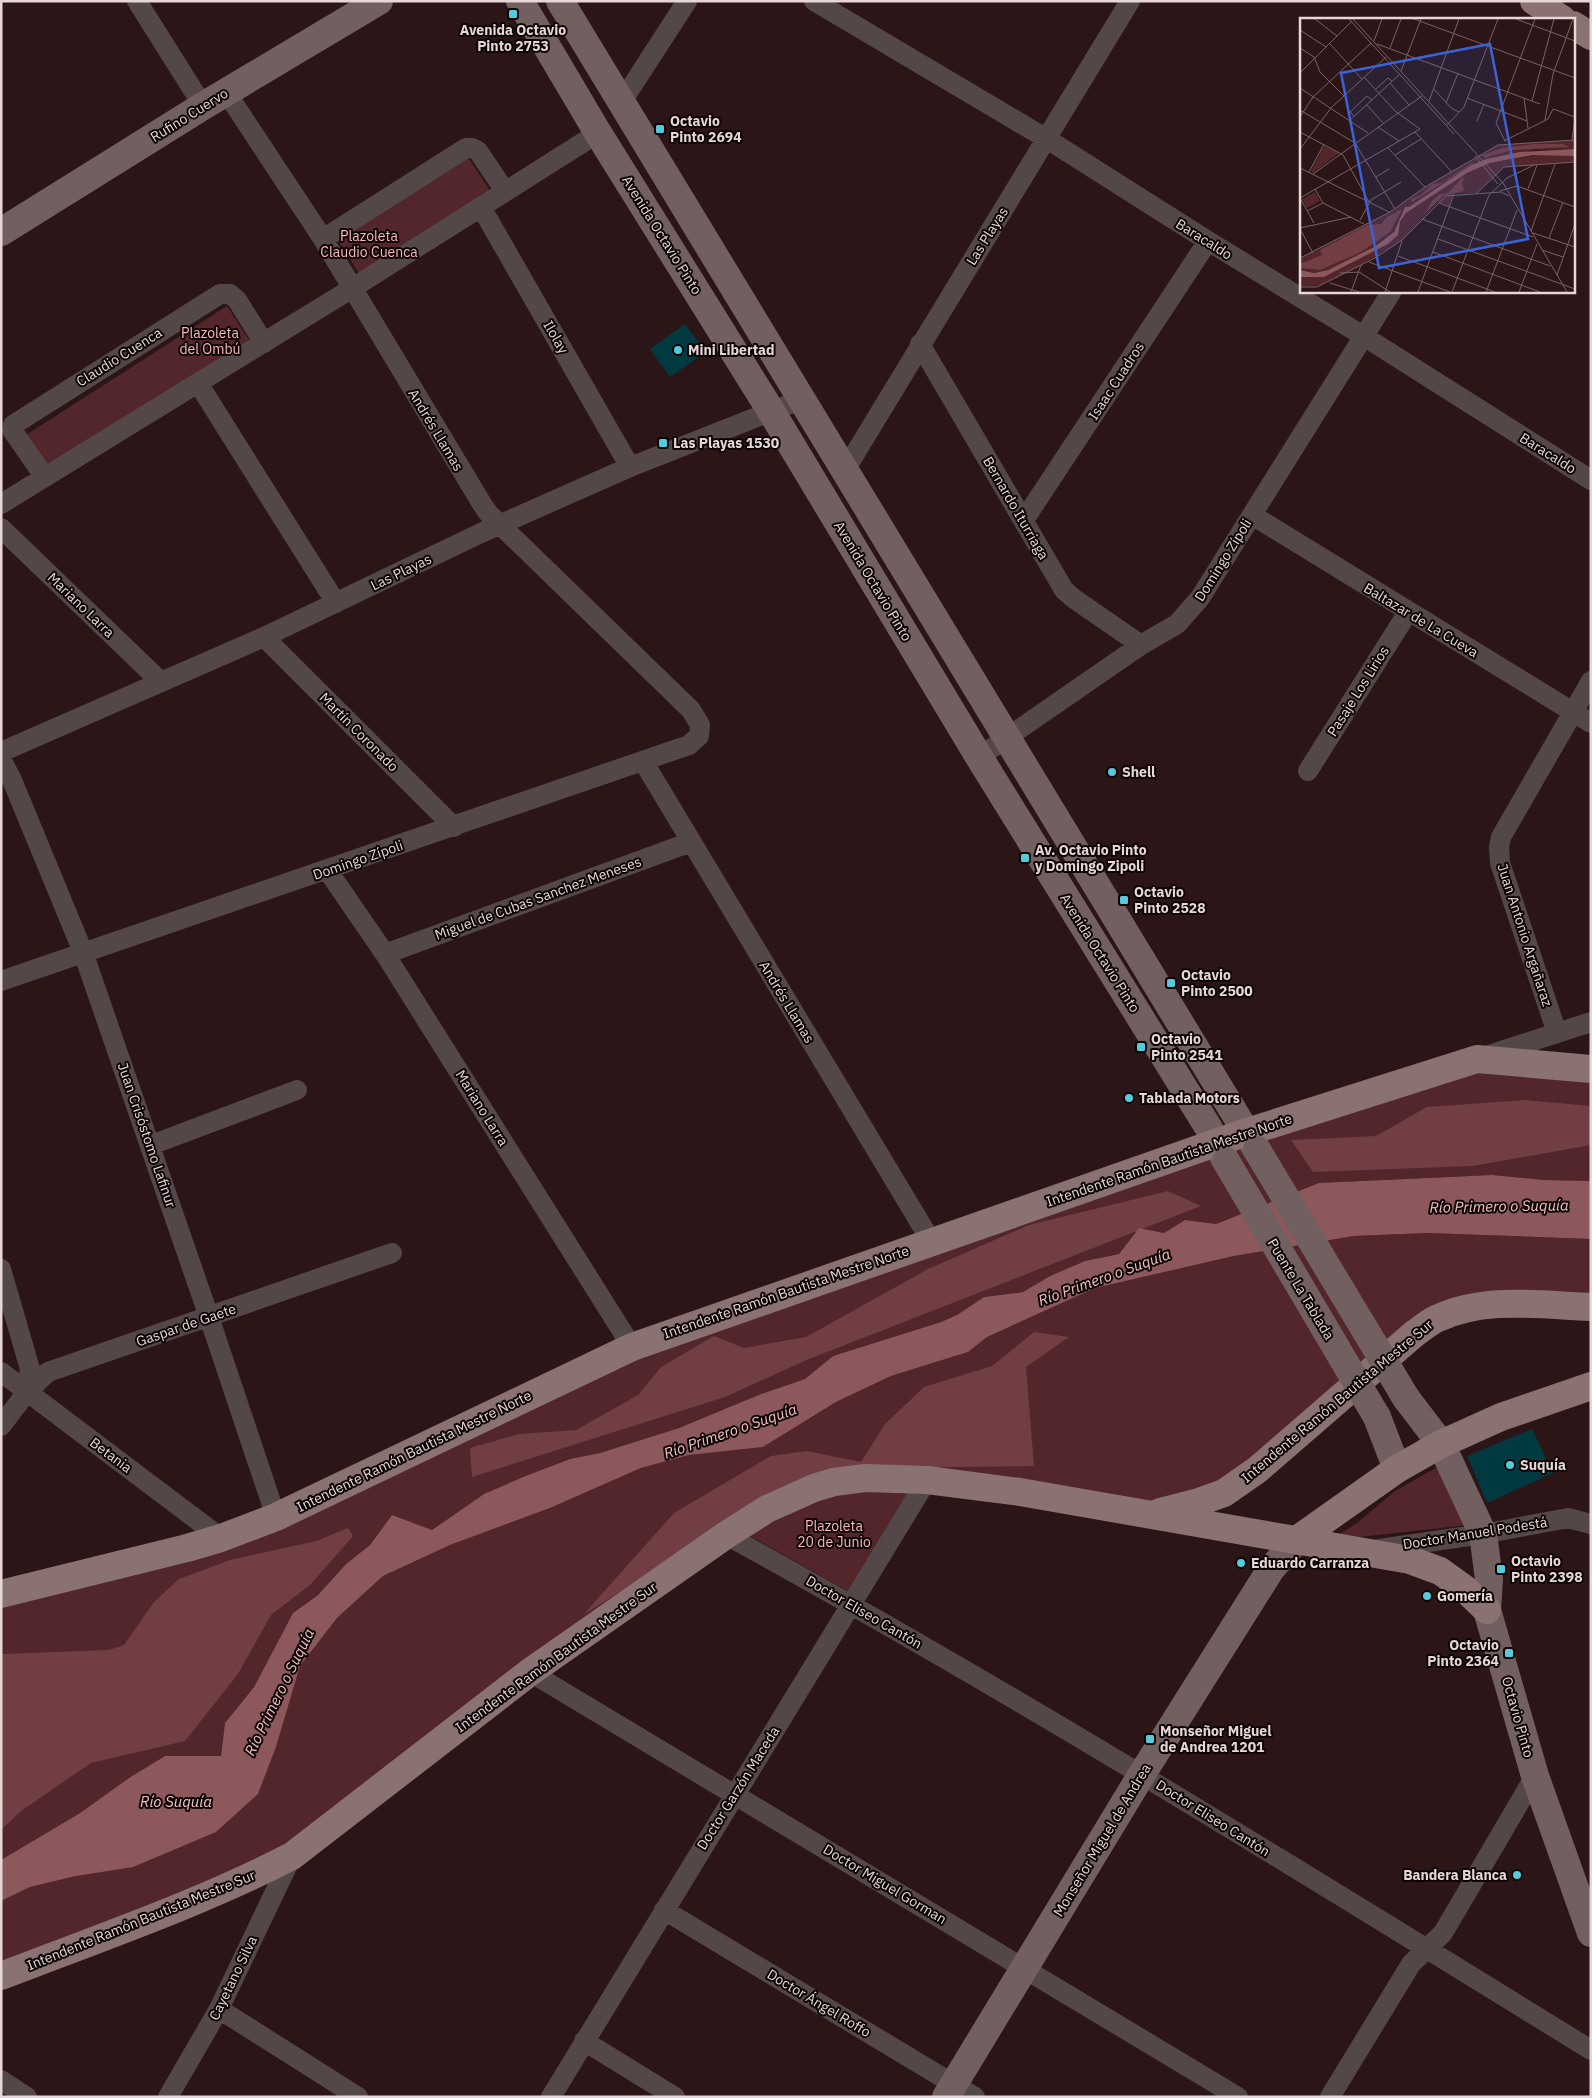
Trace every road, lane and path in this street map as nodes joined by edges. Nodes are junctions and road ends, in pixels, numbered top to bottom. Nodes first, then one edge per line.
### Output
1 (137, 1) edge
2 (379, 1) edge
3 (520, 1) edge
4 (560, 1) edge
5 (687, 1) edge
6 (814, 1) edge
7 (1130, 1) edge
8 (1534, 1) edge
9 (1564, 16) edge
10 (1574, 23) edge
11 (1591, 36) edge
12 (226, 92) junction
13 (621, 103) junction
14 (203, 106) junction
15 (598, 133) junction
16 (1047, 139) junction
17 (505, 191) junction
18 (481, 207) junction
19 (1, 232) edge
20 (323, 239) junction
21 (1208, 242) junction
22 (351, 289) junction
23 (1391, 292) edge
24 (1364, 337) junction
25 (264, 343) junction
26 (920, 344) junction
27 (198, 383) junction
28 (803, 399) junction
29 (771, 411) junction
30 (630, 467) junction
31 (845, 470) junction
32 (44, 476) junction
33 (1591, 480) edge
34 (1, 504) edge
35 (1252, 515) junction
36 (1024, 520) junction
37 (500, 524) junction
38 (1, 528) edge
39 (336, 604) junction
40 (1408, 612) junction
41 (264, 637) junction
42 (1141, 645) junction
43 (1591, 680) edge
44 (160, 682) junction
45 (1572, 711) junction
46 (1591, 723) edge
47 (700, 725) joint
48 (1006, 738) junction
49 (1, 752) edge
50 (979, 757) junction
51 (1, 759) edge
52 (643, 761) junction
53 (1308, 771) dead end
54 (454, 827) junction
55 (691, 842) junction
56 (328, 871) junction
57 (83, 952) junction
58 (385, 954) junction
59 (1, 981) edge
60 (1591, 1022) edge
61 (1557, 1032) junction
62 (1477, 1059) junction
63 (1591, 1069) edge
64 (296, 1090) dead end
65 (1252, 1141) junction
66 (150, 1145) junction
67 (1221, 1152) junction
68 (931, 1242) junction
69 (392, 1253) dead end
70 (1, 1269) edge
71 (1591, 1307) edge
72 (209, 1317) junction
73 (632, 1347) junction
74 (1, 1372) edge
75 (1591, 1386) edge
76 (27, 1392) junction
77 (1, 1426) edge
78 (1441, 1444) junction
79 (1397, 1469) junction
80 (927, 1480) junction
81 (1146, 1515) junction
82 (276, 1517) junction
83 (1591, 1524) edge
84 (1482, 1534) junction
85 (726, 1535) junction
86 (221, 1538) junction
87 (1298, 1539) junction
88 (1359, 1552) junction
89 (1, 1594) edge
90 (852, 1604) junction
91 (1486, 1610) junction
92 (530, 1672) junction
93 (1142, 1774) junction
94 (1535, 1776) junction
95 (734, 1794) junction
96 (292, 1856) junction
97 (664, 1910) junction
98 (1591, 1933) edge
99 (1426, 1949) junction
100 (1025, 1967) junction
101 (1, 1976) edge
102 (219, 2010) junction
103 (584, 2041) junction
104 (1591, 2050) edge
105 (1, 2080) edge
106 (958, 2093) edge
107 (27, 2097) edge
108 (168, 2097) edge
109 (358, 2097) edge
110 (551, 2097) edge
111 (675, 2097) edge
112 (1238, 2097) edge
113 (1330, 2097) edge

1 - 14 street
2 - 12 main road, Rufino Cuervo
3 - 15 main road, Avenida Octavio Pinto
4 - 13 main road
5 - 13 street
6 - 16 street, Baracaldo
7 - 16 street, Las Playas
8 - 9 main road
10 - 11 main road
12 - 14 main road, Rufino Cuervo
12 - 20 street, Andrés Llamas
13 - 28 main road
14 - 19 main road, Rufino Cuervo
15 - 17 street
15 - 29 main road, Avenida Octavio Pinto
16 - 21 street, Baracaldo
16 - 26 street, Las Playas
17 - 18 street
17 - 20 street
18 - 22 street
18 - 30 street, Ilolay
20 - 22 street, Andrés Llamas
21 - 24 street, Baracaldo
21 - 36 street, Isaac Cuadros
22 - 25 street
22 - 37 street, Andrés Llamas
23 - 24 street, Domingo Zípoli
24 - 33 street, Baracaldo
24 - 35 street, Domingo Zípoli
25 - 27 street
25 - 32 street, Claudio Cuenca
26 - 31 street, Las Playas
26 - 36 street, Bernardo Iturriaga
27 - 32 street
27 - 39 street
28 - 29 street, Las Playas
28 - 31 main road
29 - 30 street, Las Playas
29 - 50 main road, Avenida Octavio Pinto
30 - 37 street, Las Playas
31 - 48 main road
32 - 34 street
35 - 40 street, Baltazar de La Cueva
35 - 42 street, Domingo Zípoli
36 - 42 street, Bernardo Iturriaga
37 - 39 street, Las Playas
37 - 47 street, Andrés Llamas
38 - 44 street, Mariano Larra
39 - 41 street, Las Playas
40 - 45 street, Baltazar de La Cueva
40 - 53 street, Pasaje Los Lirios
41 - 44 street, Las Playas
41 - 54 street, Martín Coronado
42 - 48 street, Domingo Zípoli
43 - 45 street, Juan Antonio Argañaraz
44 - 49 street, Las Playas
45 - 46 street, Baltazar de La Cueva
45 - 61 street, Juan Antonio Argañaraz
47 - 52 street, Domingo Zípoli
48 - 50 street, Domingo Zípoli
48 - 65 main road
50 - 67 main road, Avenida Octavio Pinto
51 - 57 street, Juan Crisóstomo Lafinur
52 - 54 street, Domingo Zípoli
52 - 55 street, Andrés Llamas
54 - 56 street, Domingo Zípoli
55 - 58 street, Miguel de Cubas Sanchez Meneses
55 - 68 street, Andrés Llamas
56 - 57 street, Domingo Zípoli
56 - 58 street, Mariano Larra
57 - 59 street, Domingo Zípoli
57 - 66 street, Juan Crisóstomo Lafinur
58 - 73 street, Mariano Larra
60 - 61 street
61 - 62 street
62 - 63 main road, Intendente Ramón Bautista Mestre Norte
62 - 65 main road, Intendente Ramón Bautista Mestre Norte
64 - 66 street
65 - 67 main road, Intendente Ramón Bautista Mestre Norte
65 - 78 main road, bridge
66 - 72 street, Juan Crisóstomo Lafinur
67 - 68 main road, Intendente Ramón Bautista Mestre Norte
67 - 79 main road, Puente La Tablada, bridge
68 - 73 main road, Intendente Ramón Bautista Mestre Norte
69 - 72 street, Gaspar de Gaete
70 - 76 street
71 - 81 main road, Intendente Ramón Bautista Mestre Sur
72 - 76 street, Gaspar de Gaete
72 - 82 street, Juan Crisóstomo Lafinur
73 - 82 main road, Intendente Ramón Bautista Mestre Norte
74 - 76 street, Betania
75 - 78 main road
76 - 77 street, Gaspar de Gaete
76 - 86 street, Betania
78 - 79 main road
78 - 84 main road, Octavio Pinto
79 - 87 main road
80 - 81 main road, Intendente Ramón Bautista Mestre Sur
80 - 85 main road, Intendente Ramón Bautista Mestre Sur
80 - 90 street, Doctor Garzón Maceda
81 - 87 main road, Intendente Ramón Bautista Mestre Sur
82 - 86 main road, Intendente Ramón Bautista Mestre Norte
83 - 84 street, Doctor Manuel Podestá
84 - 88 street, Doctor Manuel Podestá
84 - 91 main road, Octavio Pinto
85 - 90 street, Doctor Eliseo Cantón
85 - 92 main road, Intendente Ramón Bautista Mestre Sur
86 - 89 main road, Intendente Ramón Bautista Mestre Norte
87 - 88 main road, Intendente Ramón Bautista Mestre Sur
87 - 93 main road, Monseñor Miguel de Andrea
88 - 91 main road, Intendente Ramón Bautista Mestre Sur
90 - 93 street, Doctor Eliseo Cantón
90 - 95 street, Doctor Garzón Maceda
91 - 94 main road, Octavio Pinto
92 - 95 street, Doctor Miguel Gorman
92 - 96 main road, Intendente Ramón Bautista Mestre Sur
93 - 99 street, Doctor Eliseo Cantón
93 - 100 main road, Monseñor Miguel de Andrea
94 - 98 main road, Octavio Pinto
94 - 99 street
95 - 97 street, Doctor Garzón Maceda
95 - 100 street, Doctor Miguel Gorman
96 - 101 main road, Intendente Ramón Bautista Mestre Sur
96 - 102 street, Cayetano Silva
97 - 103 street, Doctor Garzón Maceda
97 - 106 street, Doctor Ángel Roffo
99 - 104 street, Doctor Eliseo Cantón
99 - 113 street
100 - 106 main road, Monseñor Miguel de Andrea
100 - 112 street, Doctor Miguel Gorman
102 - 108 street, Cayetano Silva
102 - 109 street
103 - 110 street, Doctor Garzón Maceda
103 - 111 street
105 - 107 street

